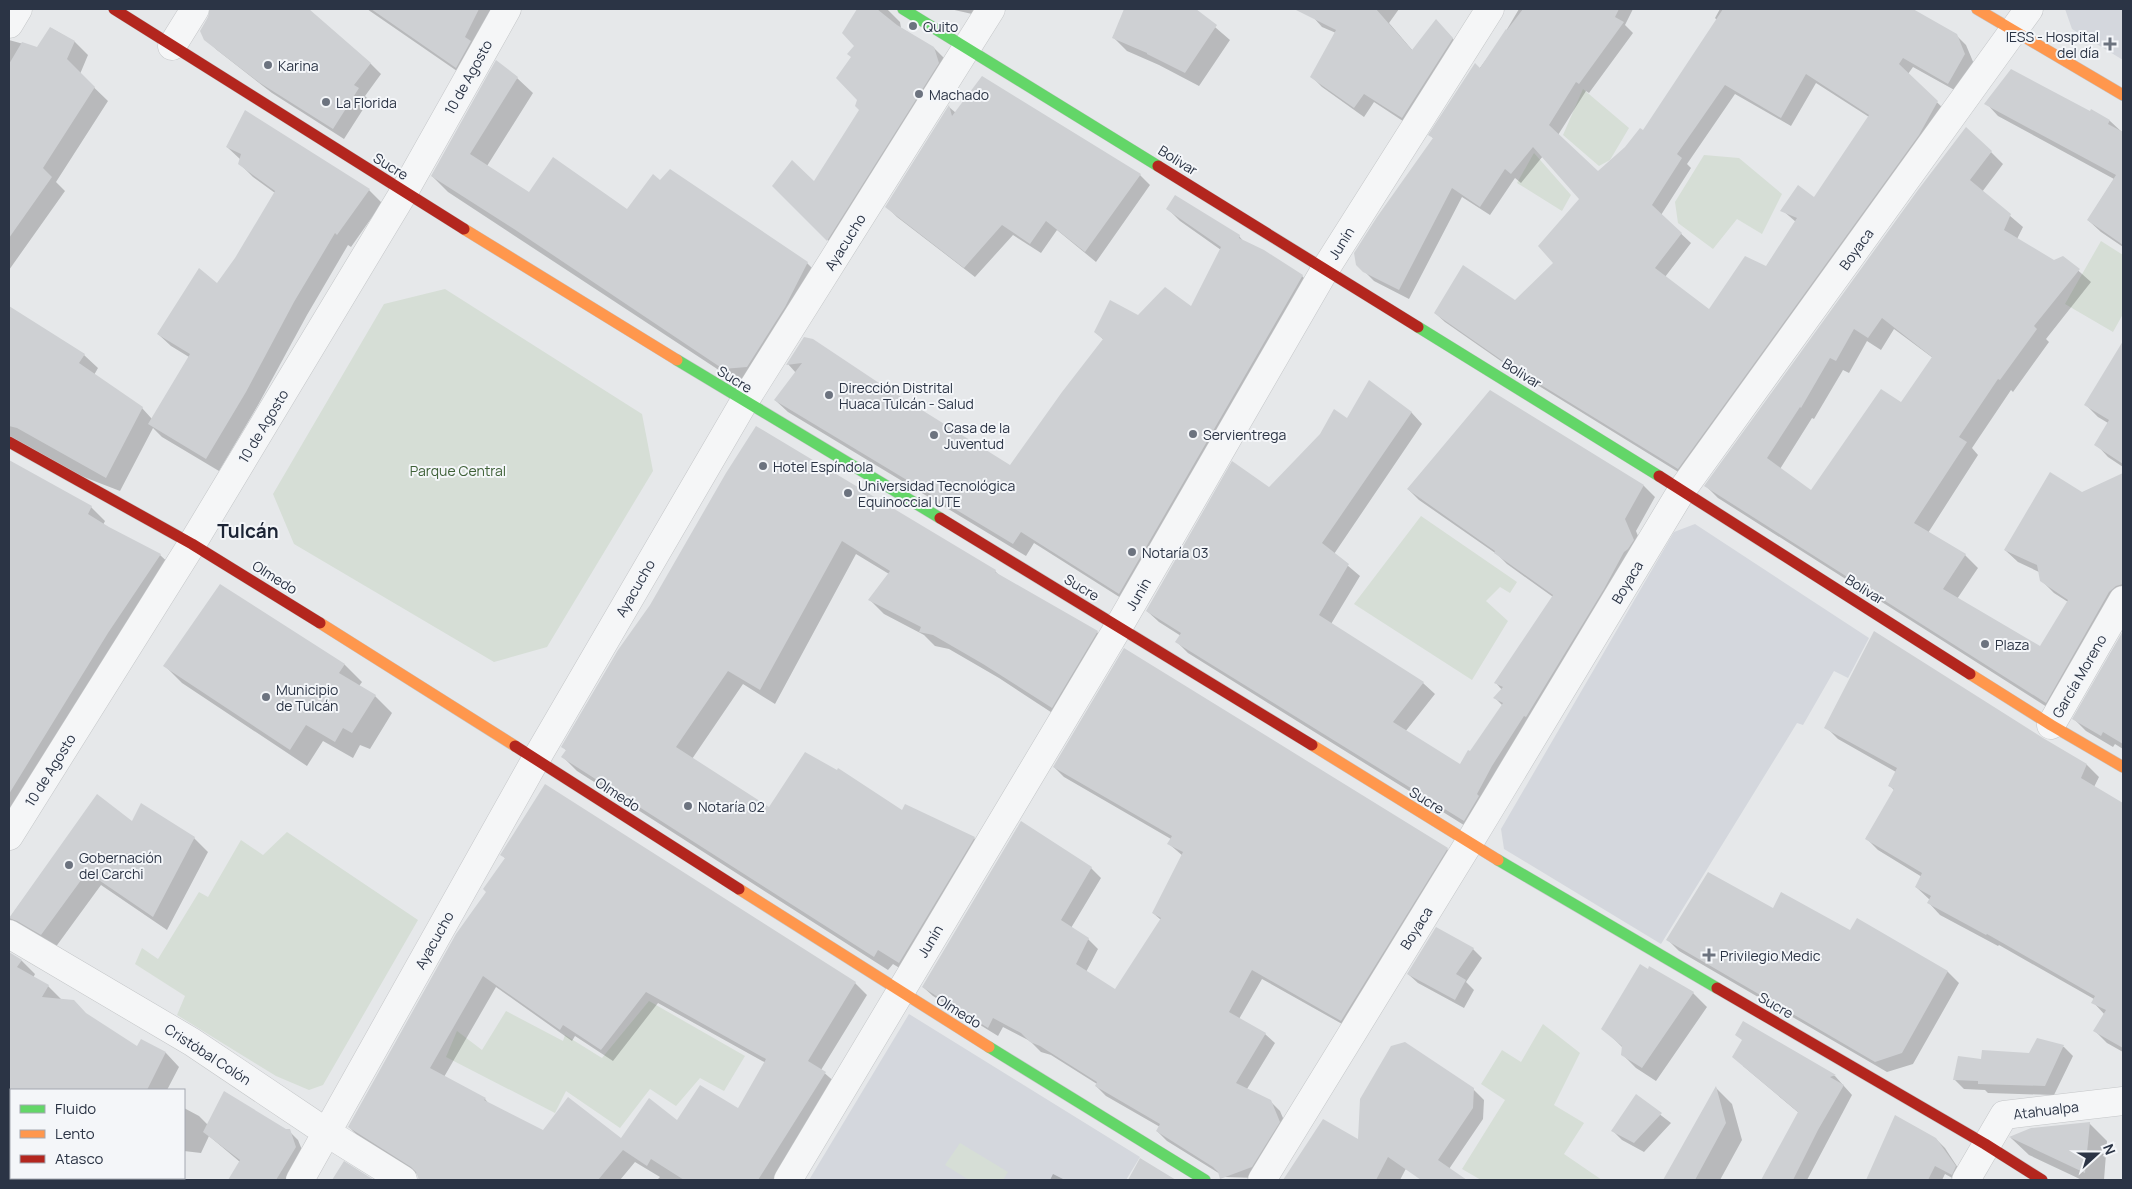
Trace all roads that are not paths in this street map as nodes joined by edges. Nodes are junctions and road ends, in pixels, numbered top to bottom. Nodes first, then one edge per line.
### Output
1 (18, 9) edge
2 (114, 9) edge
3 (195, 9) edge
4 (507, 9) edge
5 (903, 9) edge
6 (991, 9) edge
7 (1490, 9) edge
8 (1977, 9) edge
9 (2021, 20) edge
10 (9, 24) edge
11 (172, 46) junction
12 (966, 48) junction
13 (2123, 95) edge
14 (404, 192) junction
15 (1326, 268) junction
16 (744, 402) junction
17 (9, 442) edge
18 (1682, 490) junction
19 (192, 544) junction
20 (2123, 600) edge
21 (1119, 626) junction
22 (2051, 725) junction
23 (536, 759) junction
24 (2123, 767) edge
25 (9, 836) edge
26 (1468, 844) junction
27 (9, 934) edge
28 (900, 992) junction
29 (2123, 1101) edge
30 (326, 1132) junction
31 (1985, 1144) junction
32 (300, 1180) edge
33 (402, 1180) edge
34 (788, 1180) edge
35 (1205, 1180) edge
36 (1262, 1180) edge
37 (1966, 1180) edge
38 (2042, 1180) edge

1 - 10 street
2 - 11 main road, Sucre
3 - 11 street
4 - 14 street, 10 de Agosto
5 - 12 main road, Bolivar
6 - 12 street, Ayacucho
7 - 15 street, Junín
8 - 9 main road
9 - 13 main road
9 - 18 street, Boyaca
11 - 14 main road, Sucre
12 - 15 main road, Bolivar
12 - 16 street, Ayacucho
14 - 16 main road, Sucre
14 - 19 street, 10 de Agosto
15 - 18 main road, Bolivar
15 - 21 street, Junín
16 - 21 main road, Sucre
16 - 23 street, Ayacucho
17 - 19 main road, Olmedo
18 - 22 main road, Bolivar
18 - 26 street, Boyaca
19 - 23 main road, Olmedo
19 - 25 street, 10 de Agosto
20 - 22 street, García Moreno
21 - 26 main road, Sucre
21 - 28 street, Junín
22 - 24 main road, Bolivar
23 - 28 main road, Olmedo
23 - 30 street, Ayacucho
26 - 31 main road, Sucre
26 - 36 street, Boyaca
27 - 30 street, Cristóbal Colón
28 - 34 street, Junín
28 - 35 main road, Olmedo
29 - 31 street, Atahualpa
30 - 32 street, Ayacucho
30 - 33 street, Cristóbal Colón
31 - 37 street
31 - 38 main road, Sucre

